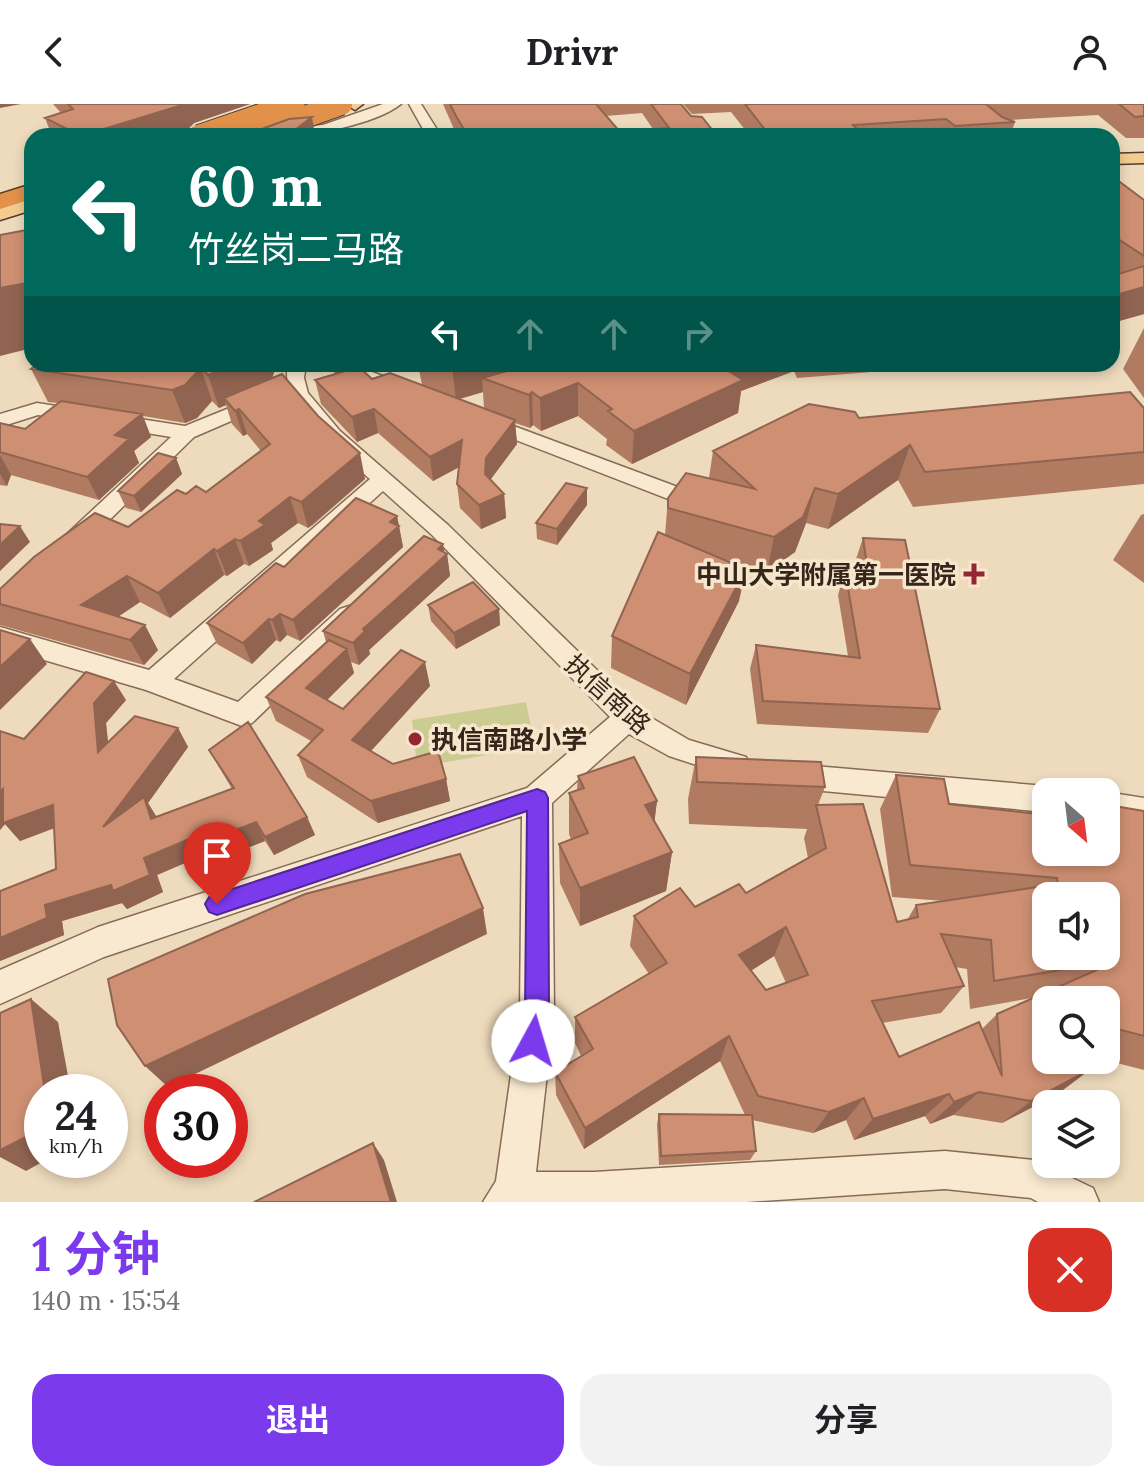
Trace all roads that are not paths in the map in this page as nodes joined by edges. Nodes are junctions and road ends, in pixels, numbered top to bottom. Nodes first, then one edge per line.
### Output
1 (286, 104) edge
2 (293, 104) edge
3 (395, 104) edge
4 (415, 104) edge
5 (326, 106) edge
6 (358, 107) edge
7 (228, 128) edge
8 (229, 128) edge
9 (235, 128) edge
10 (277, 128) edge
11 (277, 128) edge
12 (326, 128) edge
13 (346, 128) edge
14 (429, 128) edge
15 (1144, 150) edge
16 (1120, 151) edge
17 (1144, 158) edge
18 (1120, 159) edge
19 (24, 192) edge
20 (0, 200) edge
21 (24, 206) edge
22 (0, 213) edge
23 (24, 218) edge
24 (0, 225) edge
25 (355, 372) edge
26 (296, 375) edge
27 (428, 400) edge
28 (474, 408) edge
29 (0, 421) edge
30 (187, 433) junction
31 (384, 478) junction
32 (702, 504) edge
33 (440, 530) junction
34 (66, 549) edge
35 (417, 552) edge
36 (370, 595) edge
37 (0, 637) edge
38 (153, 682) junction
39 (628, 718) junction
40 (1032, 797) edge
41 (537, 798) junction
42 (1120, 807) edge
43 (1144, 811) edge
44 (0, 987) edge
45 (509, 1196) edge
46 (1079, 1202) edge

1 - 7 main road
2 - 8 highway, bridge
3 - 6 street
4 - 14 street
5 - 6 main road
5 - 9 highway
5 - 10 highway, bridge
5 - 11 main road
6 - 12 street
6 - 13 street
15 - 16 main road
17 - 18 main road
19 - 20 highway
21 - 22 highway
23 - 24 main road
25 - 27 street
26 - 30 street
26 - 31 street, 执信南路
28 - 32 street
29 - 30 street
30 - 34 street
31 - 33 street, 执信南路
31 - 38 street
33 - 35 street
33 - 39 street, 执信南路
36 - 38 street
37 - 38 street
39 - 40 street, 执信南路
39 - 41 street
41 - 44 street
41 - 45 street
42 - 43 street
45 - 46 street

